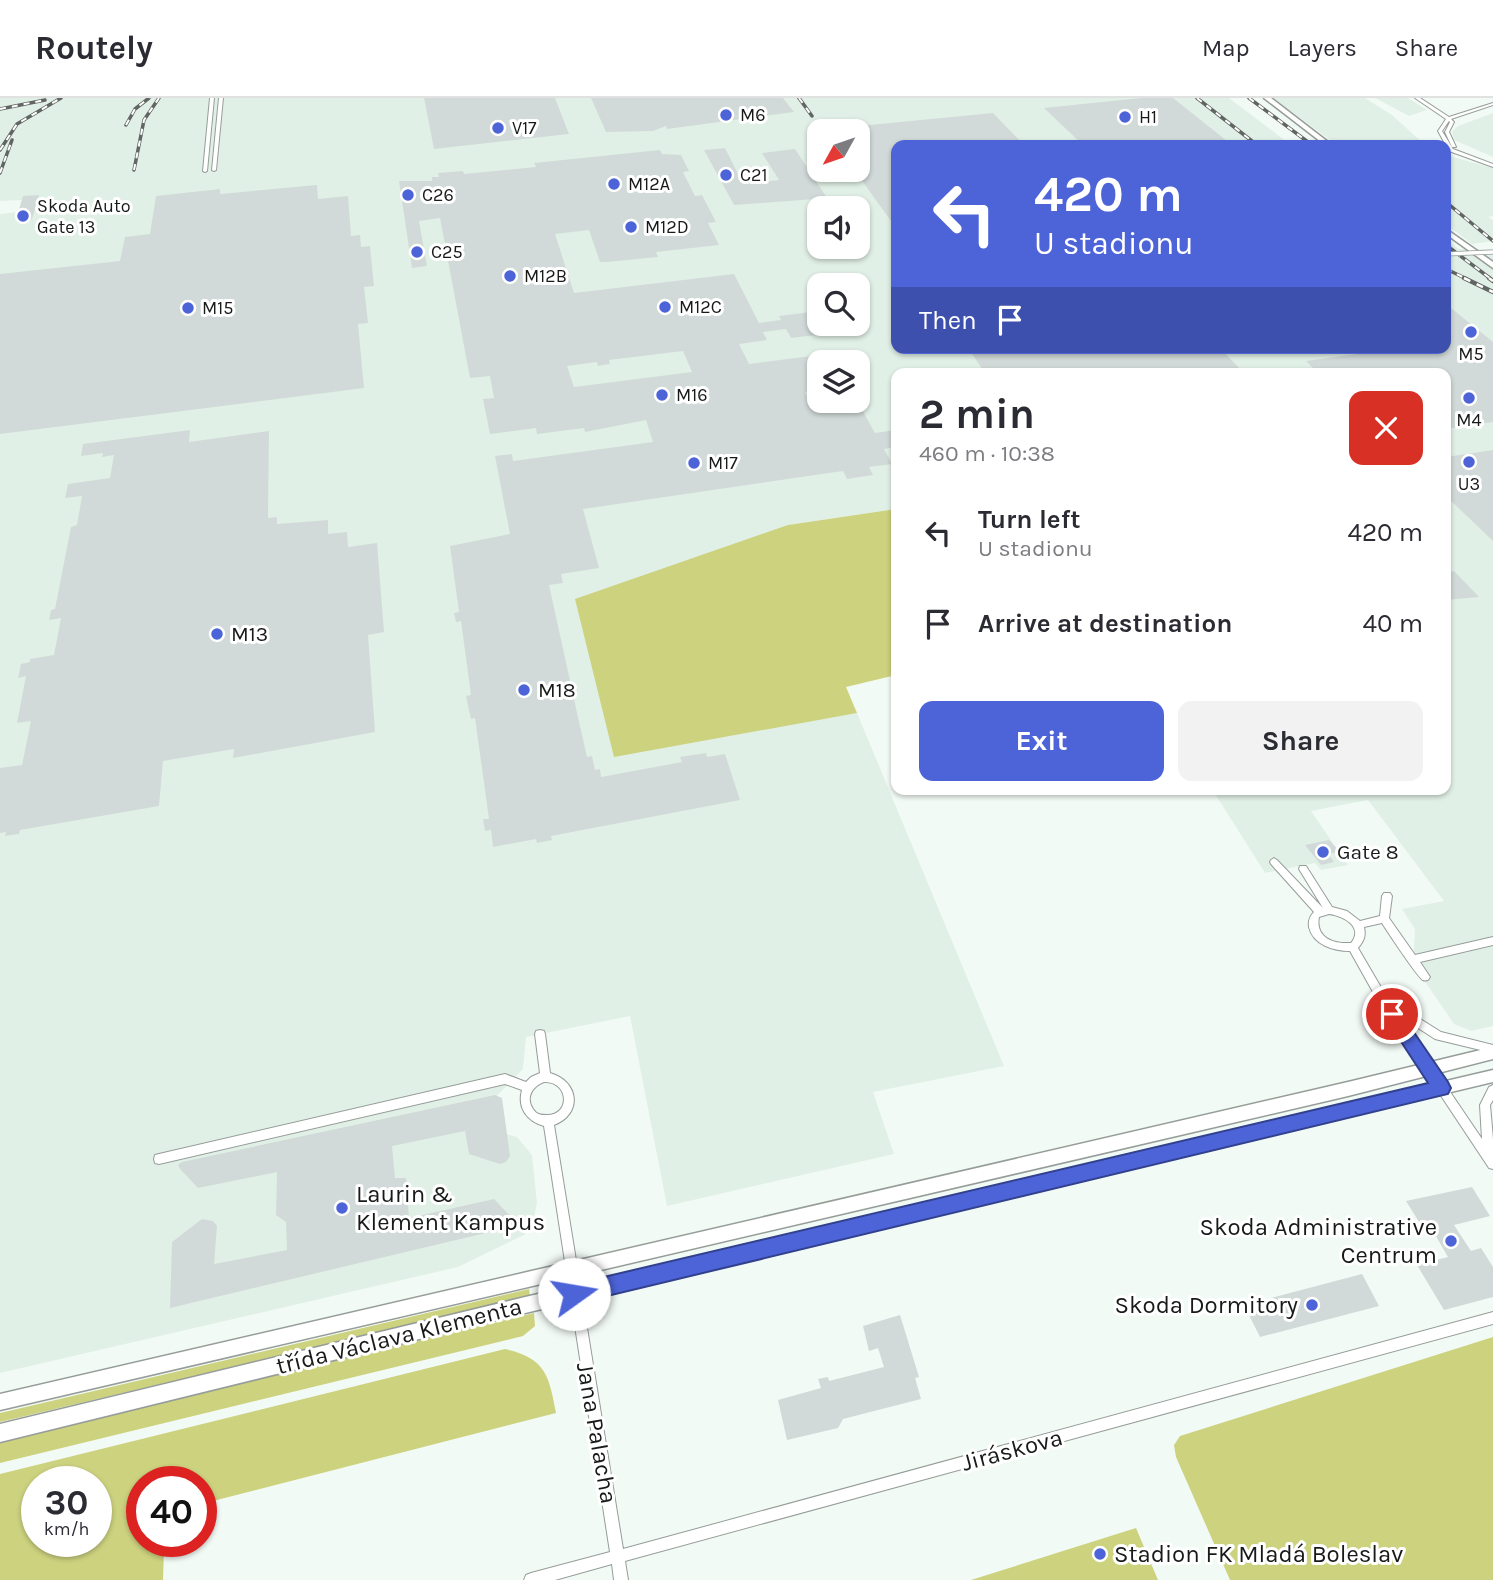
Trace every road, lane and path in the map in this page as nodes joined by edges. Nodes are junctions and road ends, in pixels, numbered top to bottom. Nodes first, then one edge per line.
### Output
1 (212, 98) edge
2 (220, 98) edge
3 (1268, 98) edge
4 (1417, 98) edge
5 (222, 105) joint
6 (1493, 105) edge
7 (1450, 121) junction
8 (1323, 140) edge
9 (1445, 140) edge
10 (1451, 150) edge
11 (1493, 164) edge
12 (214, 170) dead end
13 (205, 171) dead end
14 (1451, 235) edge
15 (1493, 251) edge
16 (1451, 254) edge
17 (1493, 266) edge
18 (1274, 862) dead end
19 (1303, 869) dead end
20 (1387, 896) dead end
21 (1324, 911) junction
22 (1384, 919) junction
23 (1359, 925) junction
24 (1493, 941) edge
25 (1353, 947) junction
26 (1412, 960) junction
27 (1425, 977) dead end
28 (1381, 998) junction
29 (540, 1034) dead end
30 (1493, 1051) edge
31 (1429, 1069) junction
32 (1493, 1076) edge
33 (546, 1078) junction
34 (528, 1088) junction
35 (1442, 1088) junction
36 (1493, 1090) edge
37 (548, 1120) junction
38 (159, 1159) dead end
39 (1492, 1162) edge
40 (570, 1269) junction
41 (574, 1294) junction
42 (1493, 1318) edge
43 (0, 1402) edge
44 (0, 1433) edge
45 (618, 1557) junction
46 (531, 1580) edge
47 (621, 1580) edge

1 - 13 street
2 - 5 street
3 - 8 street
4 - 7 street
5 - 12 street
6 - 7 street
7 - 9 street
10 - 11 street
14 - 17 street
15 - 16 street, bridge
18 - 21 street
19 - 21 street
20 - 22 street
21 - 23 street
21 - 25 street
22 - 23 street
22 - 26 street
23 - 25 street
24 - 26 street
25 - 28 street
26 - 27 street
28 - 30 street
28 - 31 street
29 - 33 street
30 - 31 street, třída Václava Klementa
31 - 35 street
31 - 40 street, třída Václava Klementa
32 - 35 street, třída Václava Klementa
33 - 34 street
33 - 37 street
34 - 37 street
34 - 38 street
35 - 39 street
35 - 41 street, třída Václava Klementa
36 - 39 street
37 - 40 street, Jana Palacha
40 - 41 street, Jana Palacha
40 - 43 street, třída Václava Klementa
41 - 44 street, třída Václava Klementa
41 - 45 street, Jana Palacha
42 - 45 street, Jiráskova
45 - 46 street, Jiráskova
45 - 47 street, Jana Palacha

